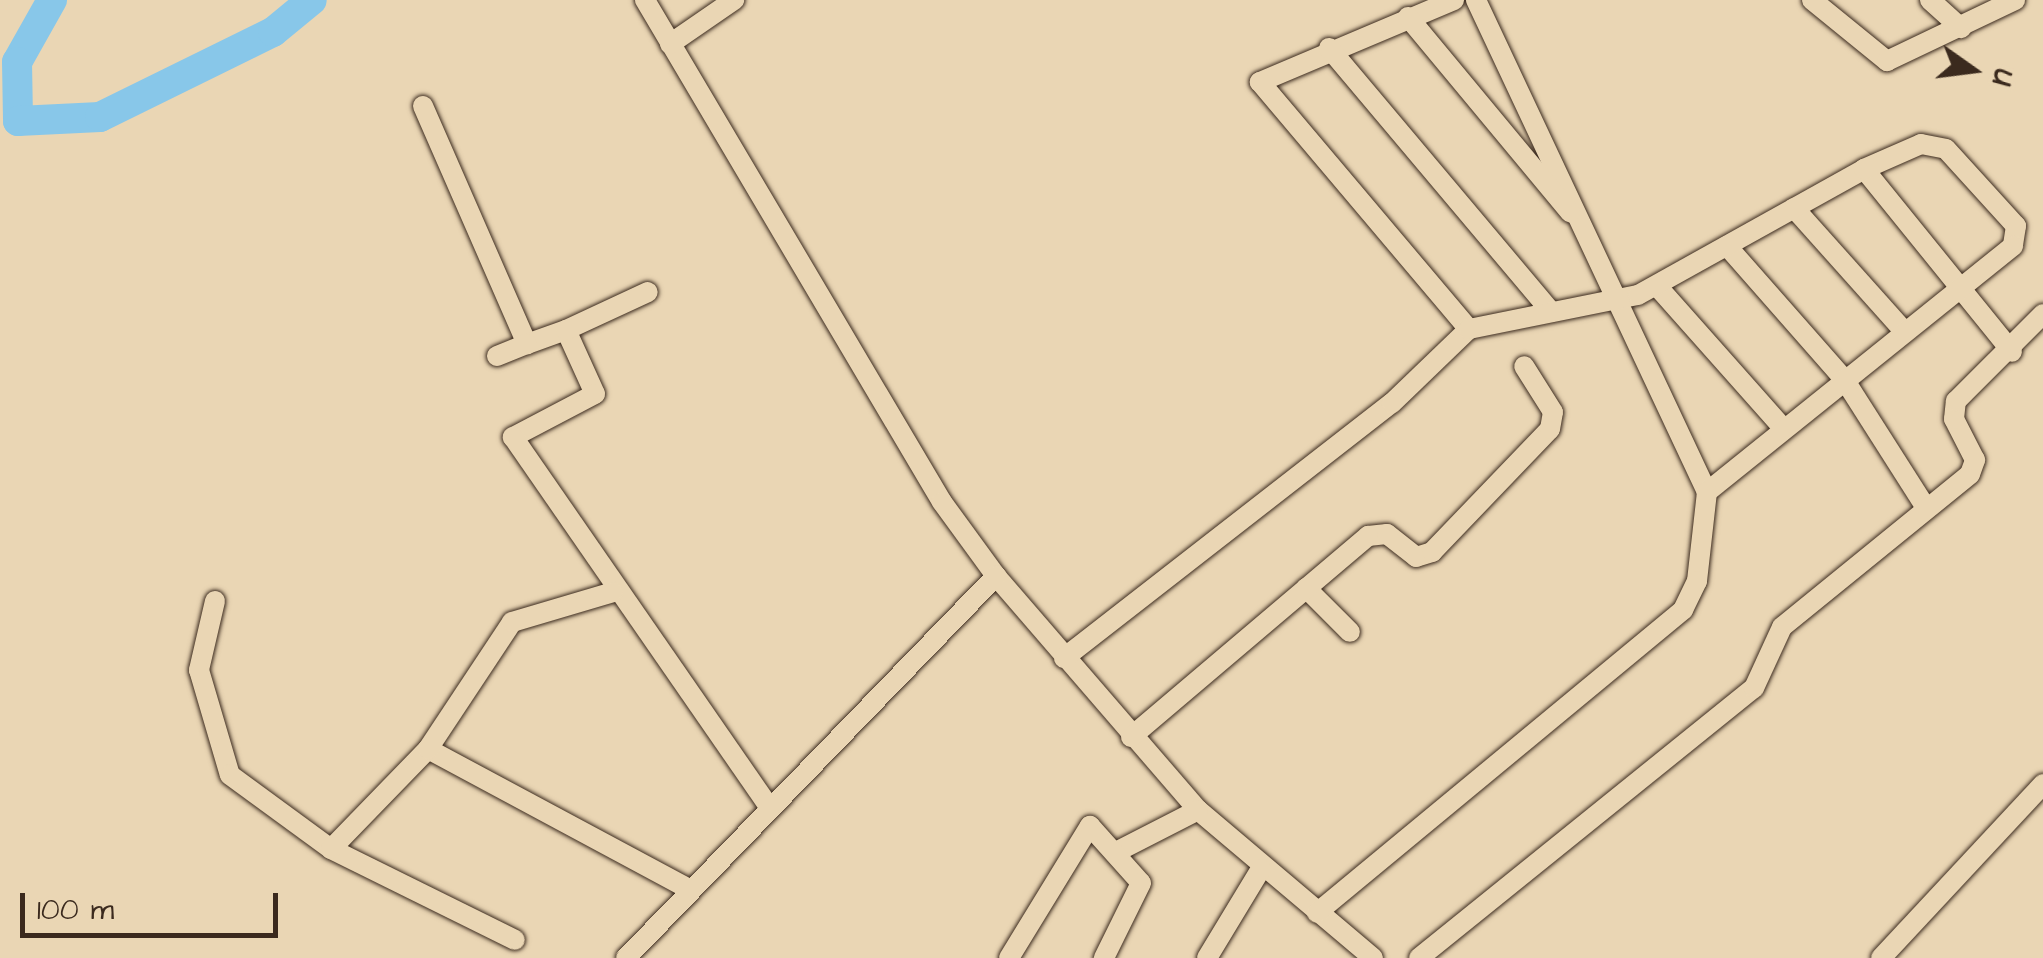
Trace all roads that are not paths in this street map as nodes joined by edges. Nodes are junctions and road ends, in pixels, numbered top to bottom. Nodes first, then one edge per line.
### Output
1 (645, 0) edge
2 (734, 0) edge
3 (1454, 0) edge
4 (1476, 0) edge
5 (1812, 0) edge
6 (1930, 0) edge
7 (2015, 0) edge
8 (1408, 18) junction
9 (1961, 28) junction
10 (670, 44) junction
11 (1329, 48) junction
12 (424, 106) dead end
13 (1864, 170) junction
14 (1794, 208) junction
15 (1590, 235) junction
16 (1728, 246) junction
17 (1657, 286) junction
18 (1962, 286) junction
19 (648, 292) dead end
20 (1618, 302) junction
21 (1551, 312) junction
22 (2043, 314) edge
23 (1469, 329) junction
24 (566, 330) junction
25 (1904, 331) junction
26 (527, 344) junction
27 (2012, 352) junction
28 (497, 356) dead end
29 (1524, 366) dead end
30 (1844, 380) junction
31 (1784, 429) junction
32 (1708, 492) junction
33 (1925, 506) junction
34 (996, 576) junction
35 (1306, 588) junction
36 (613, 592) junction
37 (216, 601) dead end
38 (1350, 632) dead end
39 (1064, 658) junction
40 (1131, 737) junction
41 (428, 749) junction
42 (2043, 784) edge
43 (767, 804) junction
44 (1198, 810) junction
45 (331, 849) junction
46 (1118, 851) junction
47 (1261, 869) junction
48 (691, 890) junction
49 (1317, 914) junction
50 (515, 940) dead end
51 (626, 958) edge
52 (1009, 958) edge
53 (1104, 958) edge
54 (1207, 958) edge
55 (1373, 958) edge
56 (1419, 958) edge
57 (1880, 958) edge

1 - 10 street
2 - 10 street
3 - 8 street
4 - 15 street
5 - 9 street
6 - 9 street
7 - 9 street
8 - 11 street
8 - 15 street
10 - 34 street
11 - 21 street
11 - 23 street
12 - 26 street
13 - 14 street
13 - 18 street
13 - 18 street
14 - 16 street
14 - 25 street
15 - 20 street
16 - 17 street
16 - 30 street
17 - 20 street
17 - 31 street
18 - 25 street
18 - 27 street
19 - 24 street
20 - 21 street
20 - 32 street
21 - 23 street
22 - 27 street
23 - 39 street
24 - 26 street
24 - 36 street
25 - 30 street
26 - 28 street
27 - 33 street
29 - 35 street
30 - 31 street
30 - 33 street
31 - 32 street
32 - 49 street
33 - 56 street
34 - 39 street
34 - 43 street
35 - 38 street
35 - 40 street
36 - 41 street
36 - 43 street
37 - 45 street
39 - 40 street
40 - 44 street
41 - 45 street
41 - 48 street
42 - 57 street
43 - 48 street
44 - 46 street
44 - 47 street
45 - 50 street
46 - 52 street
46 - 53 street
47 - 49 street
47 - 54 street
48 - 51 street
49 - 55 street

